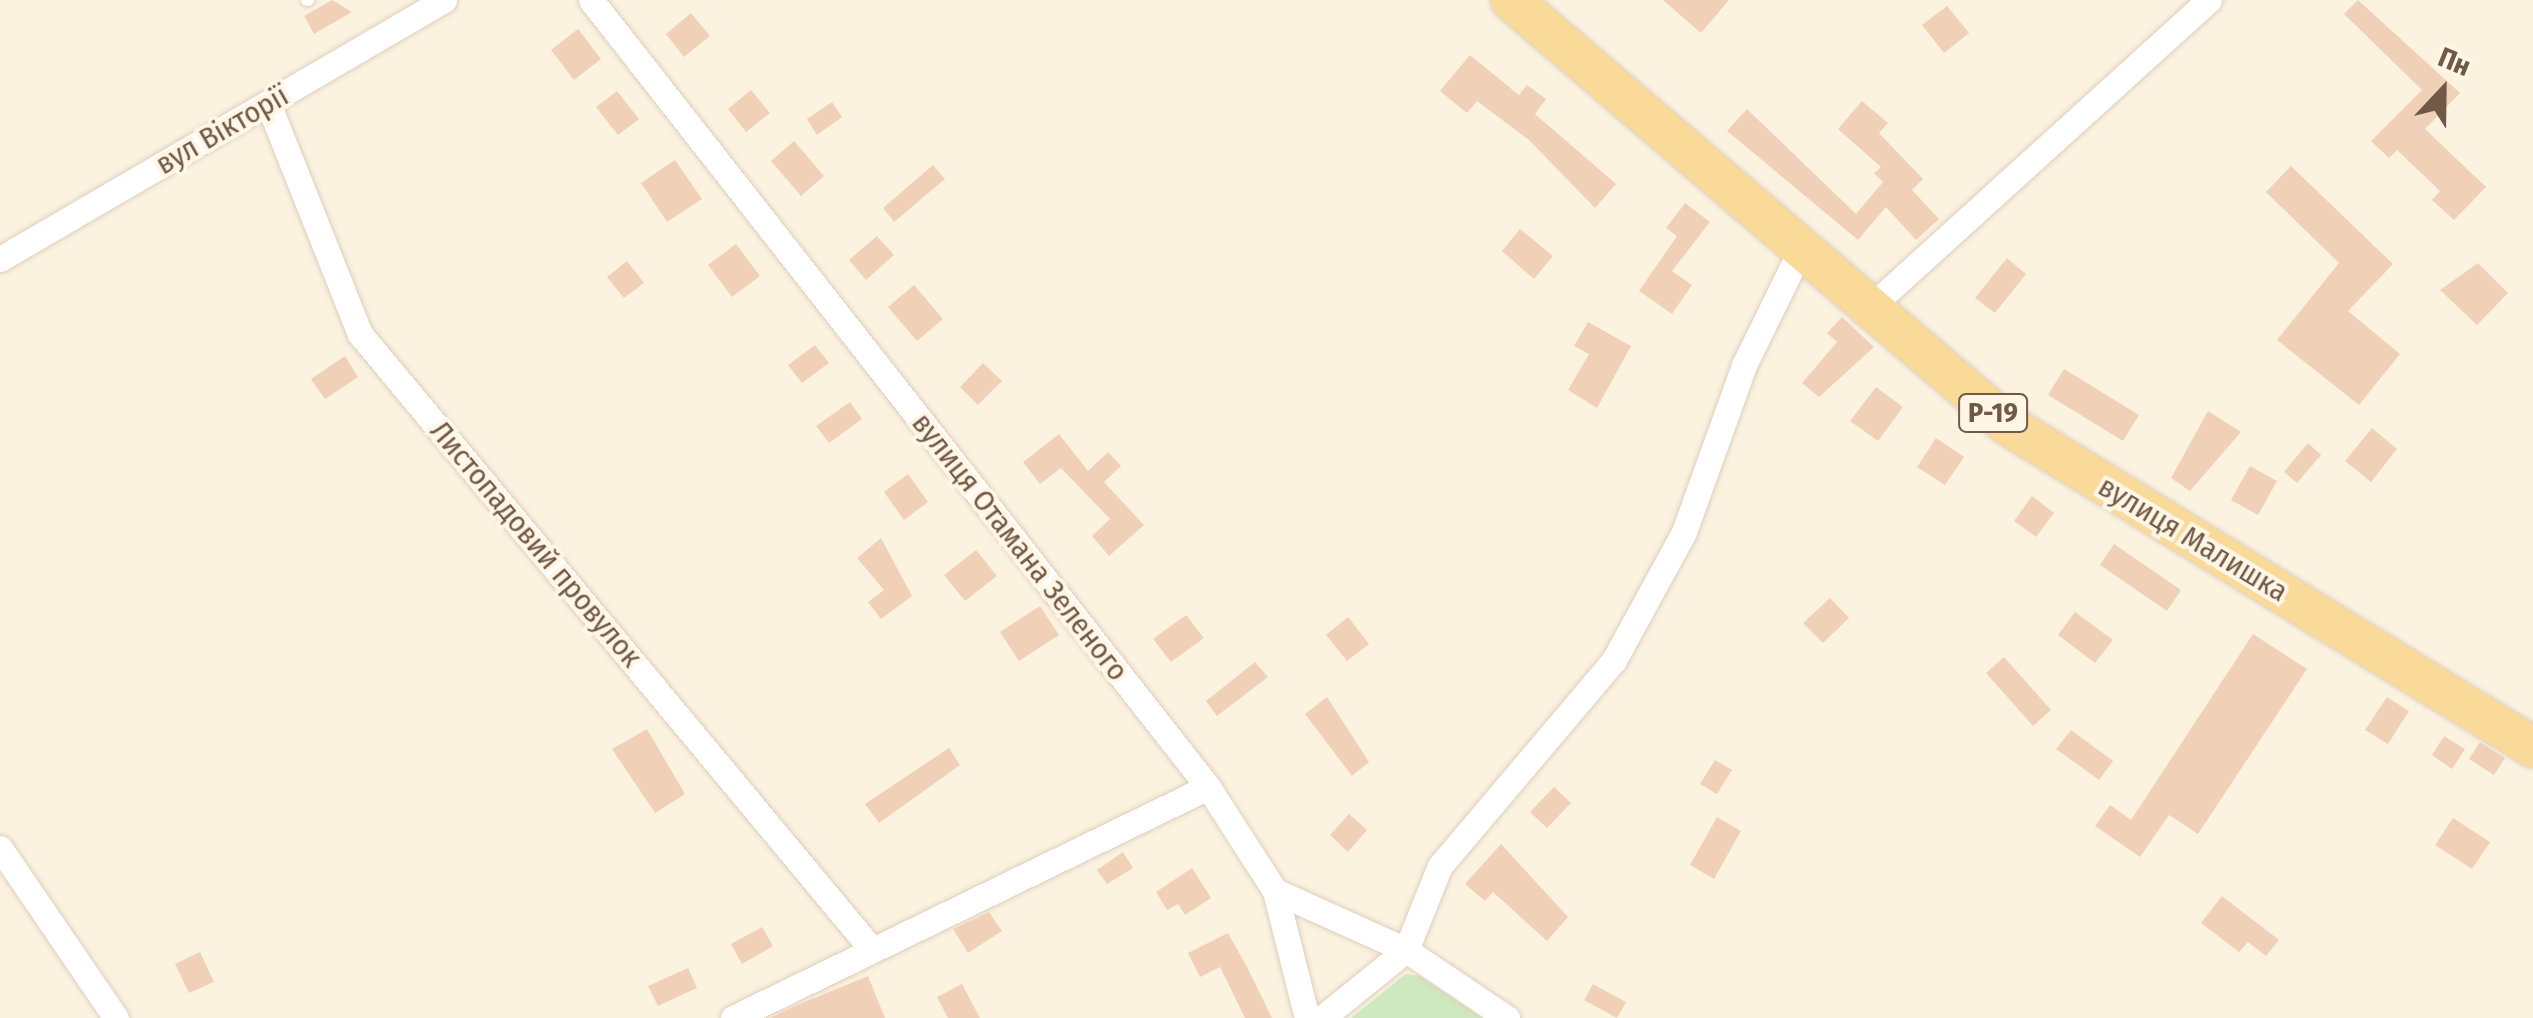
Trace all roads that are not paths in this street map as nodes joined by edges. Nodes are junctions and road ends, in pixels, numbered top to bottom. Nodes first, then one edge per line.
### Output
1 (444, 0) edge
2 (591, 0) edge
3 (1511, 0) edge
4 (2210, 0) edge
5 (268, 104) junction
6 (1800, 251) junction
7 (0, 259) edge
8 (1867, 310) junction
9 (2533, 747) edge
10 (1208, 786) junction
11 (0, 848) edge
12 (1274, 891) junction
13 (869, 946) junction
14 (1406, 950) junction
15 (116, 1018) edge
16 (733, 1018) edge
17 (1307, 1018) edge
18 (1322, 1018) edge
19 (1508, 1018) edge

1 - 5 street, вул Вікторії
2 - 10 street, вулиця Отамана Зеленого
3 - 6 main road, вулиця Малишка / Р-19
4 - 8 street
5 - 7 street, вул Вікторії
5 - 13 street, Листопадовий провулок
6 - 8 main road, вулиця Малишка / Р-19
6 - 14 street
8 - 9 main road, вулиця Малишка / Р-19
10 - 12 street, вулиця Отамана Зеленого
10 - 13 street
11 - 15 street
12 - 14 street
12 - 17 street, вулиця Отамана Зеленого
13 - 16 street
14 - 18 street
14 - 19 street

